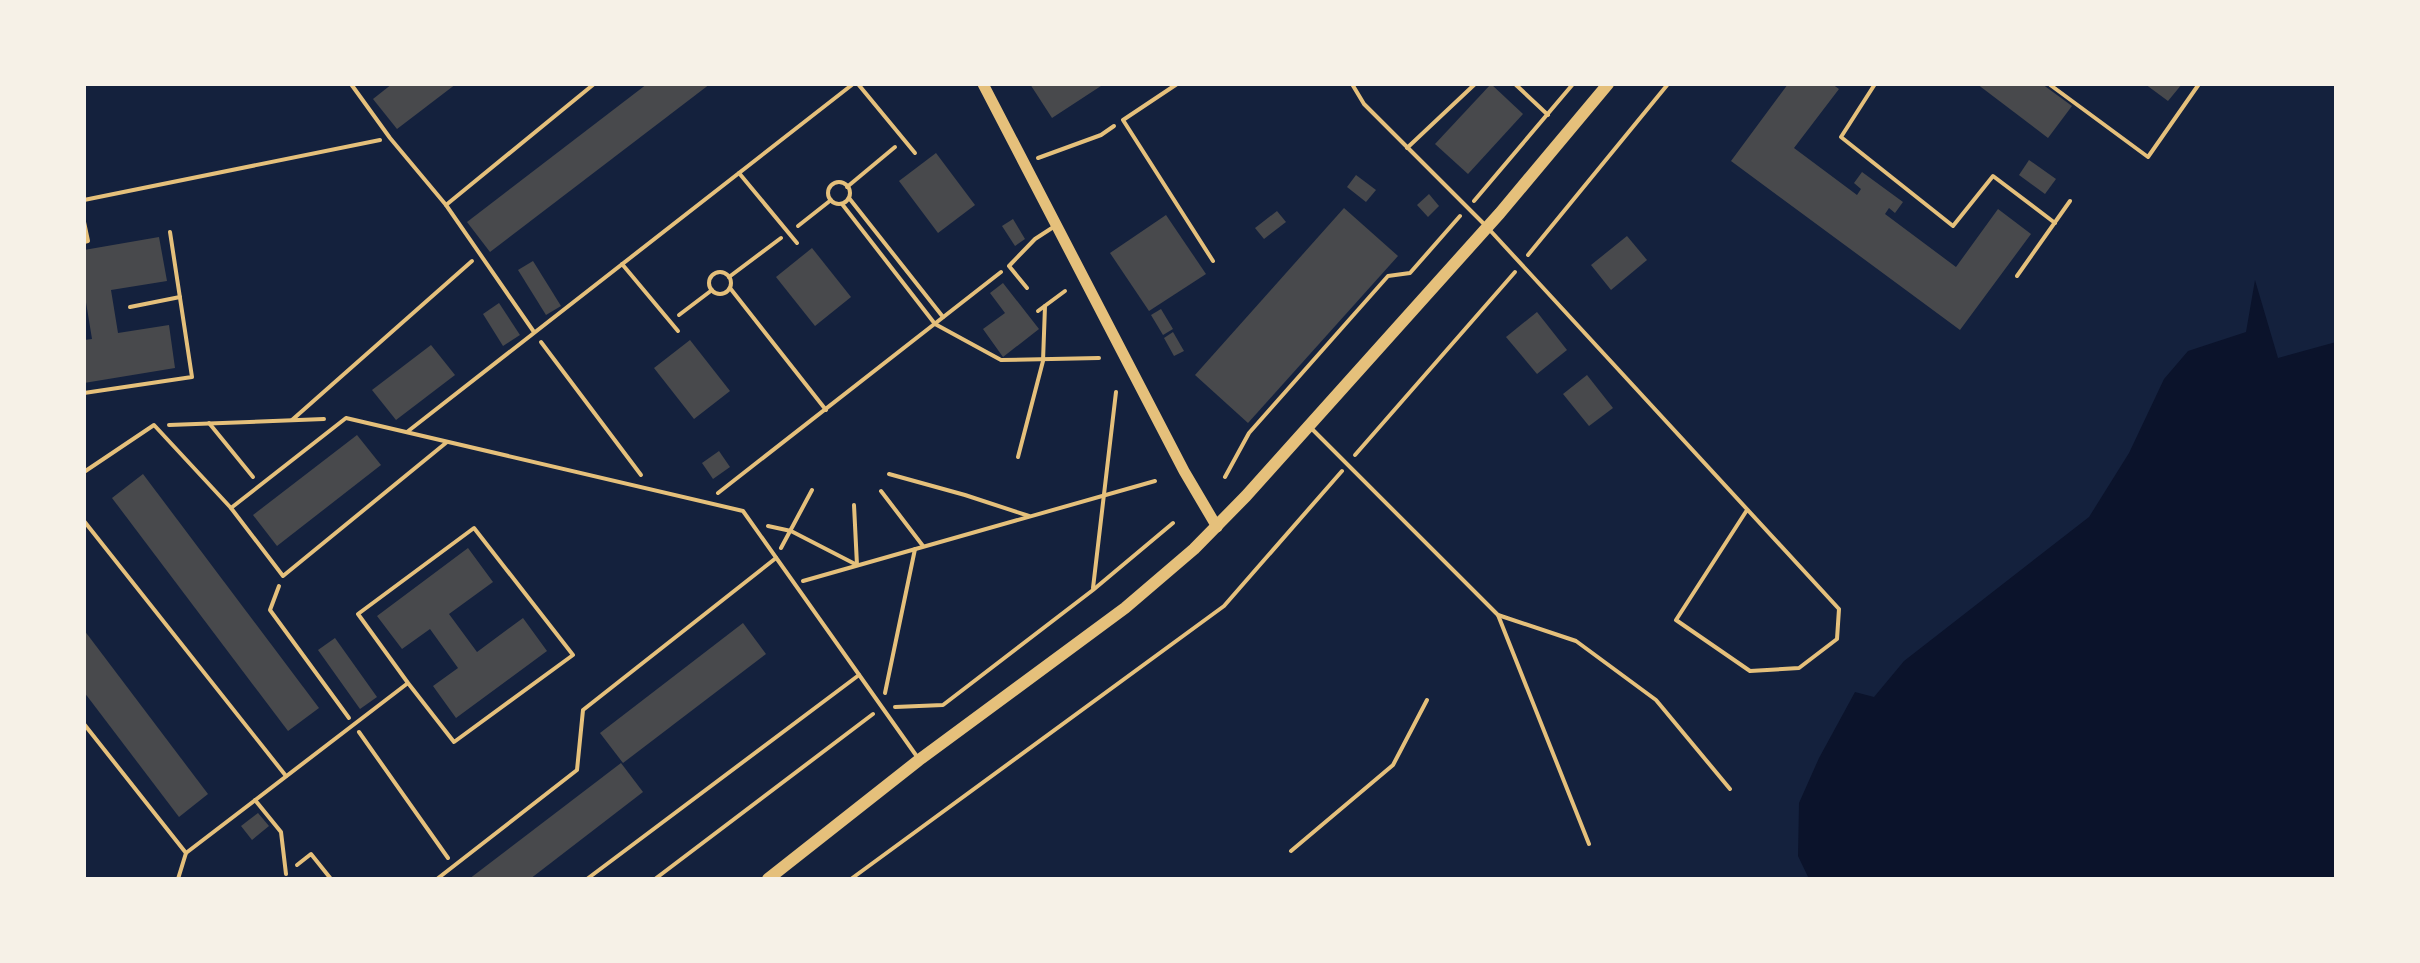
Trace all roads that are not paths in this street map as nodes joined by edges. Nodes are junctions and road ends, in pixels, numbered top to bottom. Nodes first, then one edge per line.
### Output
1 (594, 84) edge
2 (856, 84) edge
3 (983, 84) edge
4 (1177, 84) edge
5 (1352, 84) edge
6 (1475, 84) edge
7 (1608, 84) edge
8 (1875, 84) edge
9 (2049, 84) edge
10 (2199, 84) edge
11 (352, 85) edge
12 (1407, 148) junction
13 (915, 153) dead end
14 (739, 173) junction
15 (2070, 201) dead end
16 (446, 205) junction
17 (84, 222) edge
18 (2055, 223) junction
19 (1056, 225) junction
20 (1487, 227) junction
21 (84, 242) edge
22 (797, 243) dead end
23 (1213, 261) dead end
24 (622, 264) junction
25 (2017, 276) dead end
26 (1027, 288) dead end
27 (678, 331) dead end
28 (534, 332) junction
29 (1308, 426) junction
30 (407, 432) junction
31 (447, 442) junction
32 (84, 472) edge
33 (231, 508) junction
34 (1747, 510) junction
35 (84, 521) edge
36 (1217, 527) junction
37 (776, 558) junction
38 (1498, 615) junction
39 (859, 675) junction
40 (408, 683) junction
41 (84, 724) edge
42 (919, 760) junction
43 (286, 776) junction
44 (1730, 789) dead end
45 (255, 800) junction
46 (1589, 844) dead end
47 (186, 853) junction
48 (286, 874) road end
49 (178, 879) edge
50 (437, 879) edge
51 (587, 879) edge
52 (768, 879) edge

1 - 16 lane
2 - 13 lane
2 - 14 lane
3 - 19 street
4 - 23 lane
5 - 12 lane
6 - 12 lane
7 - 20 main road
8 - 18 lane
9 - 10 lane
11 - 16 lane
12 - 20 lane
14 - 22 lane
14 - 24 lane
15 - 18 lane
16 - 28 lane
17 - 21 lane
18 - 25 lane
19 - 26 lane
19 - 36 street
20 - 29 main road
20 - 34 lane
24 - 27 lane
24 - 28 lane
28 - 30 lane
29 - 36 main road
29 - 38 lane
30 - 31 lane
30 - 33 lane
31 - 33 lane
31 - 37 lane
32 - 33 lane
34 - 34 lane
35 - 43 lane
36 - 42 main road
37 - 39 lane
37 - 50 lane
38 - 44 lane
38 - 46 lane
39 - 42 lane
39 - 51 lane
40 - 40 lane
40 - 43 lane
41 - 47 lane
42 - 52 main road
43 - 45 lane
45 - 47 lane
45 - 48 lane
47 - 49 lane

